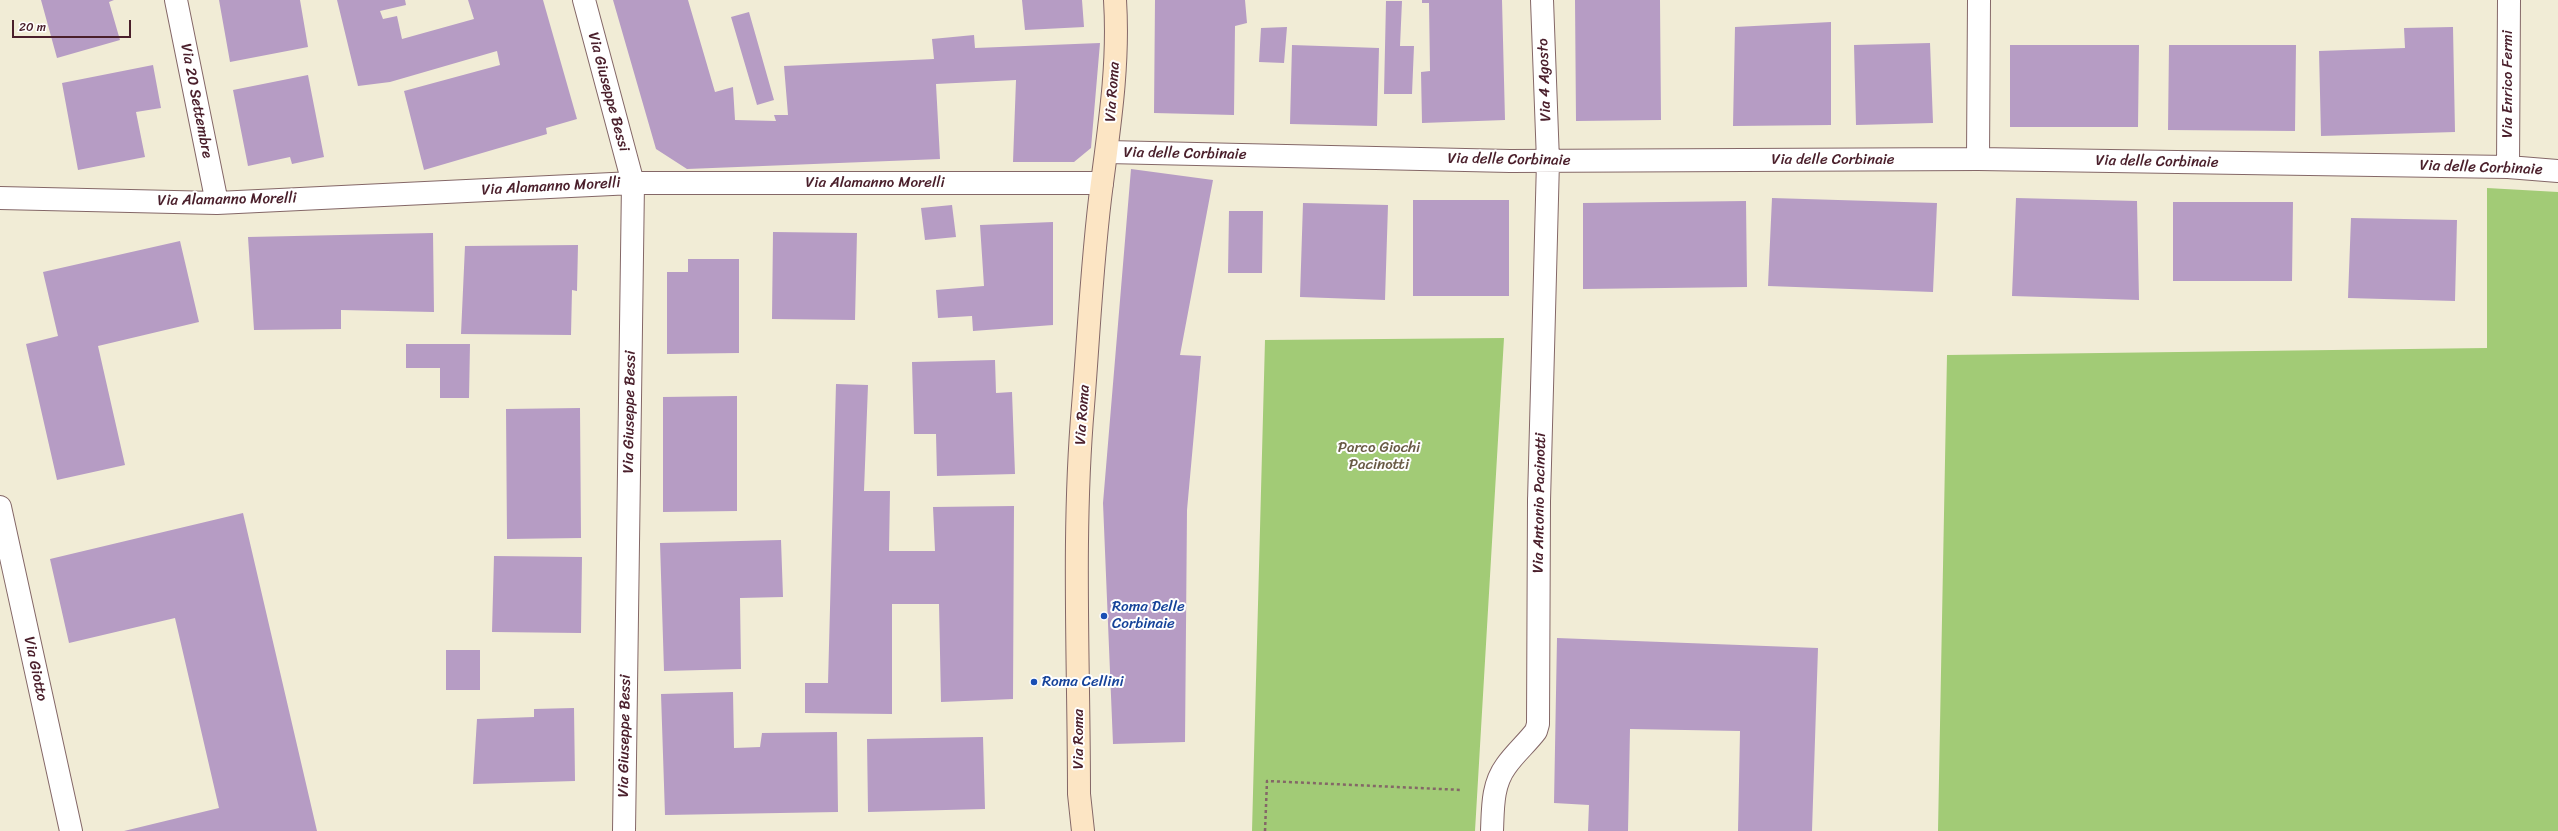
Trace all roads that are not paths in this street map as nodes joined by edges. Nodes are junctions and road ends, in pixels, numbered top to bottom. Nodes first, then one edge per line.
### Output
1 (176, 0) edge
2 (584, 0) edge
3 (1115, 0) edge
4 (1542, 0) edge
5 (1979, 0) edge
6 (2509, 0) edge
7 (1107, 152) junction
8 (1978, 159) junction
9 (1548, 161) junction
10 (2508, 167) junction
11 (2558, 171) edge
12 (1102, 183) junction
13 (633, 184) junction
14 (0, 198) edge
15 (217, 203) junction
16 (0, 507) edge
17 (71, 831) edge
18 (624, 831) edge
19 (1083, 831) edge
20 (1492, 831) edge

1 - 15 street, Via 20 Settembre
2 - 13 street, Via Giuseppe Bessi
3 - 7 main road, Via Roma
4 - 9 street, Via 4 Agosto
5 - 8 street
6 - 10 street, Via Enrico Fermi
7 - 9 street, Via delle Corbinaie
7 - 12 main road, Via Roma
8 - 9 street, Via delle Corbinaie
8 - 10 street, Via delle Corbinaie
9 - 20 street, Via Antonio Pacinotti
10 - 11 street, Via delle Corbinaie
12 - 13 street, Via Alamanno Morelli
12 - 19 main road, Via Roma
13 - 15 street, Via Alamanno Morelli
13 - 18 street, Via Giuseppe Bessi
14 - 15 street, Via Alamanno Morelli
16 - 17 street, Via Giotto

